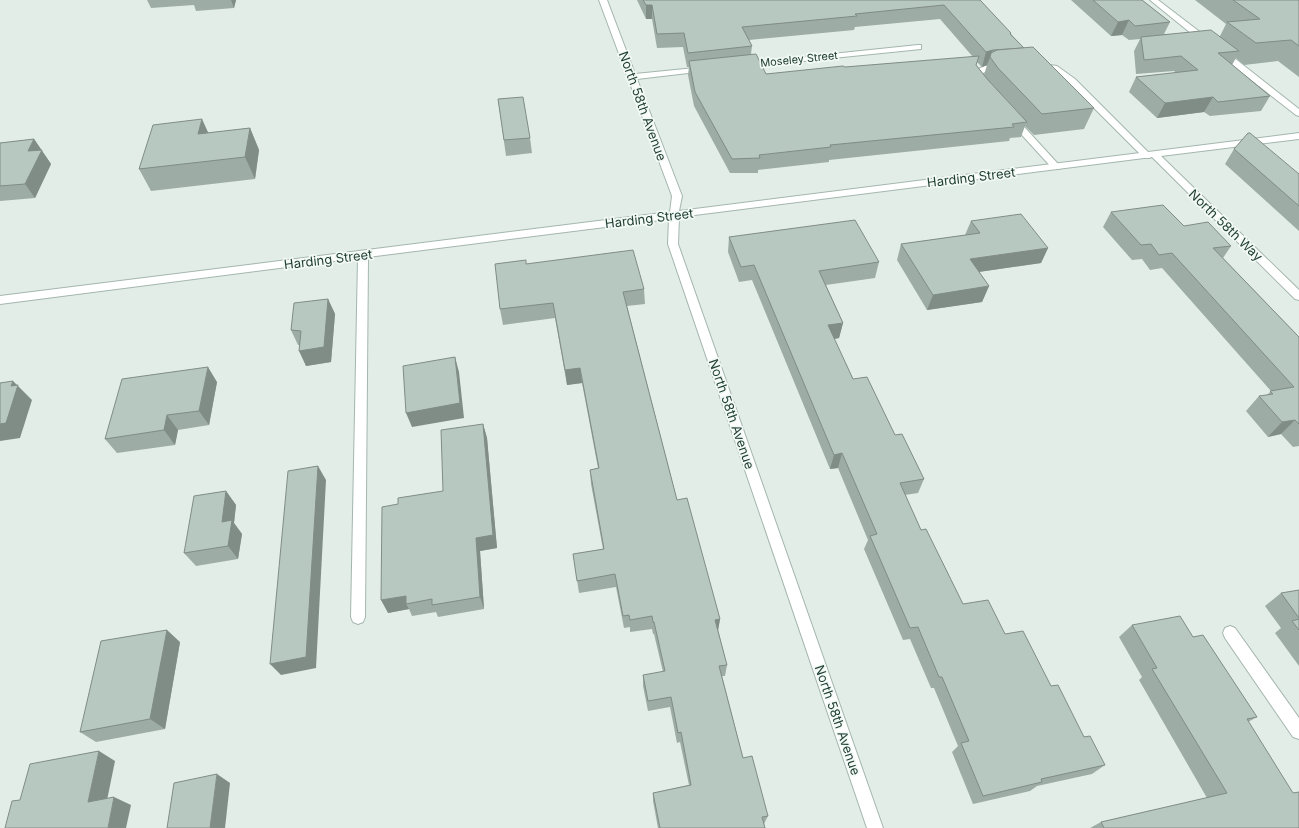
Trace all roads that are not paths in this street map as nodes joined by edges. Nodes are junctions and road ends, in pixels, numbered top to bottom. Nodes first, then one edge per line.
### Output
1 (603, 0) edge
2 (1154, 0) edge
3 (918, 47) dead end
4 (1032, 64) edge
5 (1013, 65) edge
6 (735, 66) edge
7 (711, 68) edge
8 (633, 77) junction
9 (987, 92) edge
10 (1299, 113) edge
11 (1008, 114) edge
12 (1299, 136) edge
13 (1150, 155) junction
14 (1056, 167) junction
15 (674, 215) junction
16 (363, 254) junction
17 (1299, 296) edge
18 (0, 300) edge
19 (358, 617) dead end
20 (1230, 633) dead end
21 (1299, 732) edge
22 (875, 828) edge

1 - 8 street, North 58th Avenue
2 - 10 street
3 - 6 street, Moseley Street
4 - 13 street, North 58th Way
5 - 9 street
7 - 8 street
8 - 15 street, North 58th Avenue
11 - 14 street
12 - 13 street, Harding Street
13 - 14 street, Harding Street
13 - 17 street, North 58th Way
14 - 15 street, Harding Street
15 - 16 street, Harding Street
15 - 22 street, North 58th Avenue
16 - 18 street, Harding Street
16 - 19 street
20 - 21 street

